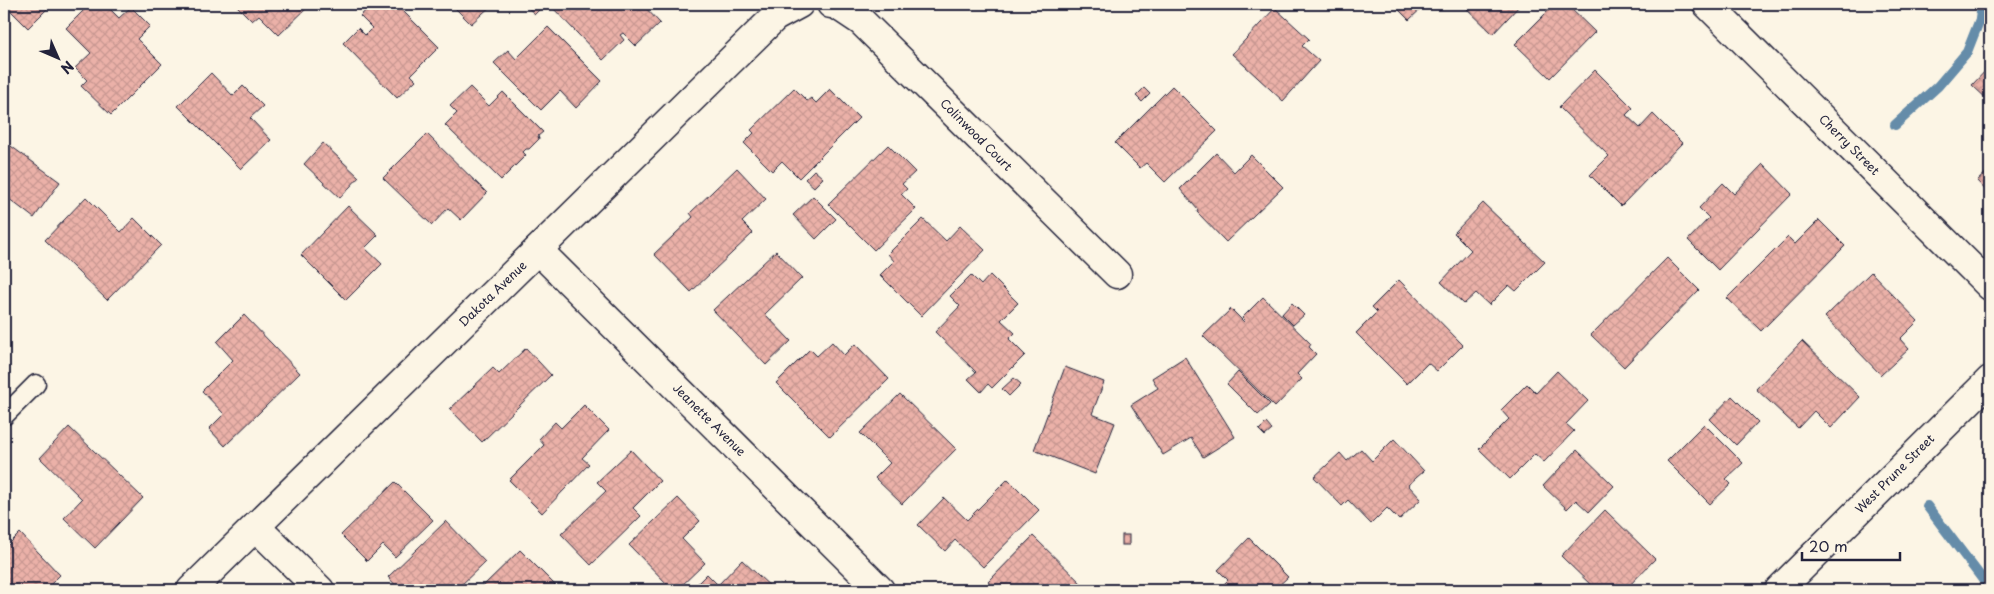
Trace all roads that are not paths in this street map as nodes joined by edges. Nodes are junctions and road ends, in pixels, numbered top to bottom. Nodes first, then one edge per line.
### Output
1 (799, 4) edge
2 (831, 4) edge
3 (1707, 4) edge
4 (538, 250) junction
5 (1117, 274) dead end
6 (1990, 286) edge
7 (1990, 380) edge
8 (36, 384) dead end
9 (4, 416) edge
10 (256, 526) junction
11 (191, 590) edge
12 (320, 590) edge
13 (880, 590) edge
14 (1779, 590) edge

1 - 4 street, Dakota Avenue
2 - 5 street, Colinwood Court
3 - 6 street, Cherry Street
4 - 10 street, Dakota Avenue
4 - 13 street, Jeanette Avenue
7 - 14 street, West Prune Street
8 - 9 lane
10 - 11 street, Dakota Avenue
10 - 12 street

